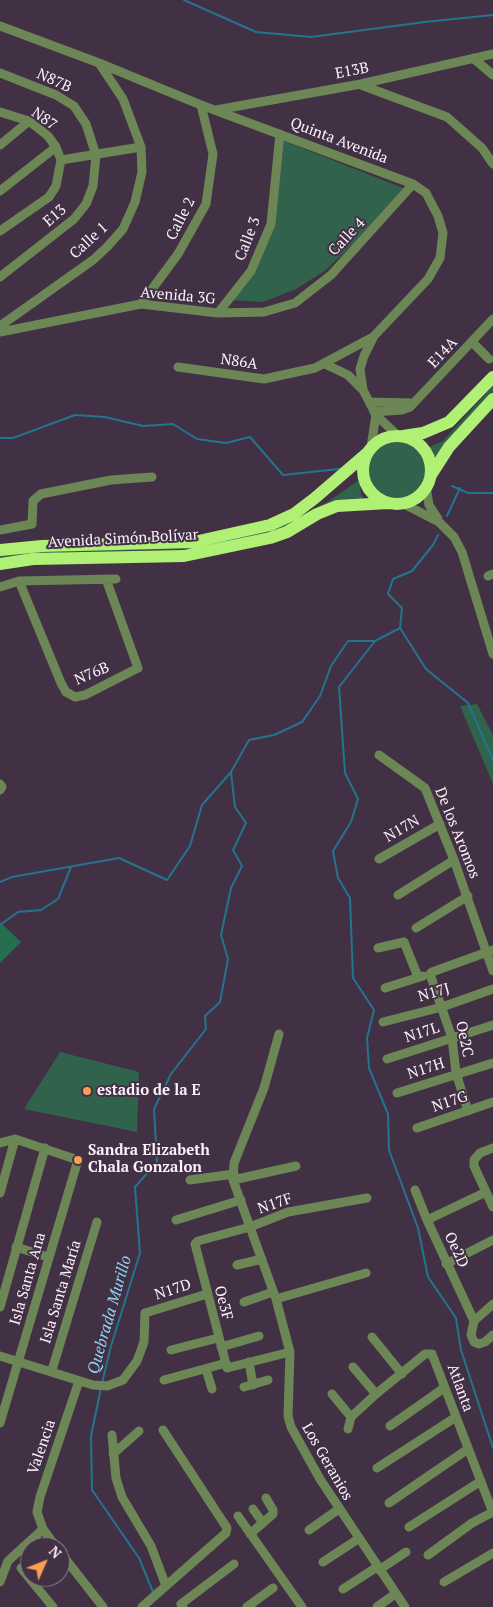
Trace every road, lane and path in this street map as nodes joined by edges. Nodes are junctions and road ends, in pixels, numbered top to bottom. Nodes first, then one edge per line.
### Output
1 (0, 26) edge
2 (493, 54) edge
3 (473, 58) junction
4 (99, 63) junction
5 (0, 73) edge
6 (493, 75) edge
7 (361, 84) junction
8 (201, 105) junction
9 (216, 110) junction
10 (0, 112) edge
11 (29, 121) junction
12 (280, 134) junction
13 (0, 145) edge
14 (141, 146) junction
15 (56, 147) junction
16 (96, 155) junction
17 (61, 160) junction
18 (493, 164) edge
19 (413, 184) junction
20 (0, 191) edge
21 (0, 231) edge
22 (0, 277) edge
23 (295, 303) joint
24 (141, 304) junction
25 (218, 313) junction
26 (493, 319) edge
27 (0, 326) edge
28 (0, 332) edge
29 (374, 336) junction
30 (472, 342) junction
31 (489, 359) dead end
32 (325, 364) junction
33 (178, 367) dead end
34 (493, 376) edge
35 (363, 390) junction
36 (493, 399) edge
37 (370, 402) junction
38 (412, 403) junction
39 (375, 414) junction
40 (398, 436) junction
41 (369, 451) junction
42 (152, 477) dead end
43 (428, 481) junction
44 (388, 503) junction
45 (404, 504) junction
46 (439, 522) junction
47 (0, 530) edge
48 (0, 550) edge
49 (0, 564) edge
50 (106, 579) junction
51 (116, 580) dead end
52 (19, 581) junction
53 (0, 587) edge
54 (489, 622) edge
55 (493, 654) edge
56 (379, 755) dead end
57 (0, 784) edge
58 (0, 790) edge
59 (440, 824) junction
60 (379, 859) dead end
61 (454, 860) junction
62 (398, 895) dead end
63 (468, 896) junction
64 (416, 928) dead end
65 (378, 948) dead end
66 (490, 951) edge
67 (493, 971) edge
68 (430, 974) junction
69 (418, 977) junction
70 (385, 988) dead end
71 (493, 989) edge
72 (442, 1006) junction
73 (383, 1022) dead end
74 (493, 1024) edge
75 (279, 1034) dead end
76 (452, 1038) junction
77 (387, 1059) dead end
78 (493, 1063) edge
79 (456, 1073) junction
80 (397, 1093) dead end
81 (493, 1102) edge
82 (468, 1110) junction
83 (416, 1128) dead end
84 (15, 1139) junction
85 (0, 1143) edge
86 (45, 1148) junction
87 (493, 1148) edge
88 (296, 1166) dead end
89 (233, 1177) junction
90 (190, 1180) dead end
91 (415, 1190) dead end
92 (0, 1193) edge
93 (367, 1198) dead end
94 (240, 1200) junction
95 (490, 1200) edge
96 (176, 1220) dead end
97 (427, 1220) junction
98 (97, 1222) dead end
99 (250, 1227) junction
100 (493, 1240) edge
101 (195, 1244) joint
102 (16, 1247) junction
103 (48, 1257) junction
104 (262, 1259) junction
105 (446, 1264) junction
106 (237, 1266) dead end
107 (366, 1273) dead end
108 (206, 1294) junction
109 (275, 1296) junction
110 (244, 1302) dead end
111 (493, 1304) edge
112 (0, 1307) edge
113 (474, 1321) junction
114 (493, 1335) edge
115 (259, 1336) dead end
116 (372, 1337) dead end
117 (220, 1342) junction
118 (171, 1350) dead end
119 (290, 1352) junction
120 (0, 1356) edge
121 (18, 1361) junction
122 (249, 1362) junction
123 (226, 1366) junction
124 (353, 1367) dead end
125 (206, 1369) junction
126 (52, 1370) junction
127 (402, 1374) junction
128 (164, 1380) dead end
129 (268, 1380) dead end
130 (79, 1381) junction
131 (444, 1388) junction
132 (212, 1389) dead end
133 (332, 1394) dead end
134 (376, 1394) junction
135 (2, 1411) edge
136 (351, 1417) junction
137 (456, 1417) junction
138 (0, 1423) edge
139 (390, 1426) dead end
140 (348, 1429) dead end
141 (162, 1430) dead end
142 (139, 1431) dead end
143 (112, 1435) dead end
144 (468, 1449) junction
145 (113, 1454) junction
146 (377, 1468) dead end
147 (481, 1481) junction
148 (266, 1498) dead end
149 (389, 1503) dead end
150 (253, 1509) dead end
151 (339, 1509) junction
152 (493, 1513) edge
153 (238, 1516) dead end
154 (263, 1523) junction
155 (410, 1527) dead end
156 (43, 1530) junction
157 (309, 1530) dead end
158 (250, 1534) junction
159 (48, 1537) edge
160 (358, 1539) junction
161 (406, 1552) dead end
162 (493, 1553) edge
163 (428, 1555) dead end
164 (323, 1562) dead end
165 (234, 1564) dead end
166 (70, 1565) edge
167 (378, 1568) junction
168 (0, 1582) edge
169 (444, 1582) dead end
170 (166, 1586) junction
171 (37, 1587) edge
172 (273, 1588) dead end
173 (343, 1589) dead end
174 (395, 1594) junction
175 (182, 1606) edge
176 (53, 1607) edge
177 (103, 1607) edge
178 (142, 1607) edge
179 (246, 1607) edge
180 (302, 1607) edge
181 (377, 1607) edge
182 (405, 1607) edge

1 - 4 street, Quinta Avenida
2 - 3 street, E13B
3 - 6 street
3 - 7 street, E13B
4 - 8 street, Quinta Avenida
4 - 14 street, Calle 1
5 - 16 street, N87B
7 - 9 street, E13B
7 - 18 street
8 - 9 street, Quinta Avenida
8 - 24 street, Calle 2
9 - 12 street, Quinta Avenida
10 - 11 street, N87
11 - 13 street
11 - 15 street, N87
12 - 19 street, Quinta Avenida
12 - 25 street, Calle 3
14 - 16 street
14 - 27 street, Calle 1
15 - 17 street, N87
15 - 20 street
16 - 17 street
16 - 22 street, E13
17 - 21 street
19 - 23 street, Calle 4
19 - 29 street, Quinta Avenida
23 - 25 street, Avenida 3G
24 - 25 street, Avenida 3G
24 - 28 street, Avenida 3G
26 - 30 street, E14A
29 - 32 street, N86A
29 - 35 street, Quinta Avenida
30 - 31 street
30 - 38 street, E14A
32 - 33 street, N86A
32 - 35 street
34 - 40 highway, Avenida Simón Bolívar
35 - 37 street, Quinta Avenida
36 - 43 highway
37 - 38 street
37 - 39 street, Quinta Avenida
38 - 39 street, E14A
39 - 40 street, Quinta Avenida
39 - 41 street
40 - 41 highway, Avenida Simón Bolívar
40 - 43 highway
41 - 44 highway
41 - 48 highway, Avenida Simón Bolívar
42 - 47 street
43 - 45 highway
43 - 46 street
44 - 45 highway, Avenida Simón Bolívar
44 - 49 highway, Avenida Simón Bolívar
45 - 46 street
46 - 54 street
50 - 51 street
50 - 52 street
50 - 52 street, N76B
52 - 53 street
54 - 55 street
56 - 59 street, De los Aromos
57 - 58 street
59 - 60 street, N17N
59 - 61 street, De los Aromos
61 - 62 street
61 - 63 street, De los Aromos
63 - 64 street
63 - 66 street, De los Aromos
65 - 69 street
66 - 67 street, De los Aromos
66 - 68 street
68 - 69 street
68 - 72 street, Oe2C
69 - 70 street
71 - 72 street, N17J
72 - 73 street, N17J
72 - 76 street, Oe2C
74 - 76 street, N17L
75 - 89 street
76 - 77 street, N17L
76 - 79 street, Oe2C
78 - 79 street, N17H
79 - 80 street, N17H
79 - 82 street, Oe2C
81 - 82 street, N17G
82 - 83 street, N17G
84 - 85 street
84 - 86 street
84 - 92 street
86 - 102 street
86 - 103 street, Isla Santa Ana
87 - 95 street
88 - 89 street
89 - 90 street
89 - 94 street, Los Geranios
91 - 97 street, Oe2D
93 - 99 street, N17F
94 - 96 street
94 - 99 street, Los Geranios
95 - 97 street
97 - 105 street, Oe2D
98 - 126 street, Isla Santa María
99 - 101 street, N17F
99 - 104 street, Los Geranios
100 - 105 street
101 - 108 street, Oe3F
102 - 103 street
102 - 112 street
103 - 121 street, Isla Santa Ana
104 - 106 street
104 - 109 street, Los Geranios
105 - 113 street, Oe2D
107 - 109 street
108 - 117 street, Oe3F
108 - 130 street, N17D
109 - 110 street
109 - 119 street, Los Geranios
111 - 113 street
113 - 114 street
115 - 117 street
116 - 127 street
117 - 118 street
117 - 123 street, Oe3F
119 - 122 street
119 - 151 street, Los Geranios
120 - 121 street
121 - 126 street
121 - 135 street, Isla Santa Ana
122 - 123 street
122 - 129 street
123 - 125 street
124 - 134 street
125 - 128 street
125 - 132 street
126 - 130 street
127 - 131 street, Atlanta
127 - 134 street, Atlanta
130 - 156 street, Valencia
131 - 137 street, Atlanta
131 - 139 street
133 - 136 street
134 - 136 street, Atlanta
135 - 138 street, Isla Santa Ana
136 - 140 street
137 - 144 street, Atlanta
137 - 146 street
141 - 170 street
142 - 145 street
143 - 145 street
144 - 147 street, Atlanta
144 - 149 street
145 - 170 street
147 - 152 street, Atlanta
147 - 155 street
148 - 154 street
150 - 154 street
151 - 157 street
151 - 160 street, Los Geranios
152 - 163 street
153 - 158 street
154 - 158 street
156 - 159 street, Valencia
156 - 168 street
158 - 180 street
160 - 164 street
160 - 167 street, Los Geranios
161 - 167 street
162 - 169 street
165 - 175 street
166 - 177 street
167 - 173 street
167 - 174 street, Los Geranios
170 - 178 street
171 - 176 street
172 - 179 street
174 - 181 street
174 - 182 street, Los Geranios

